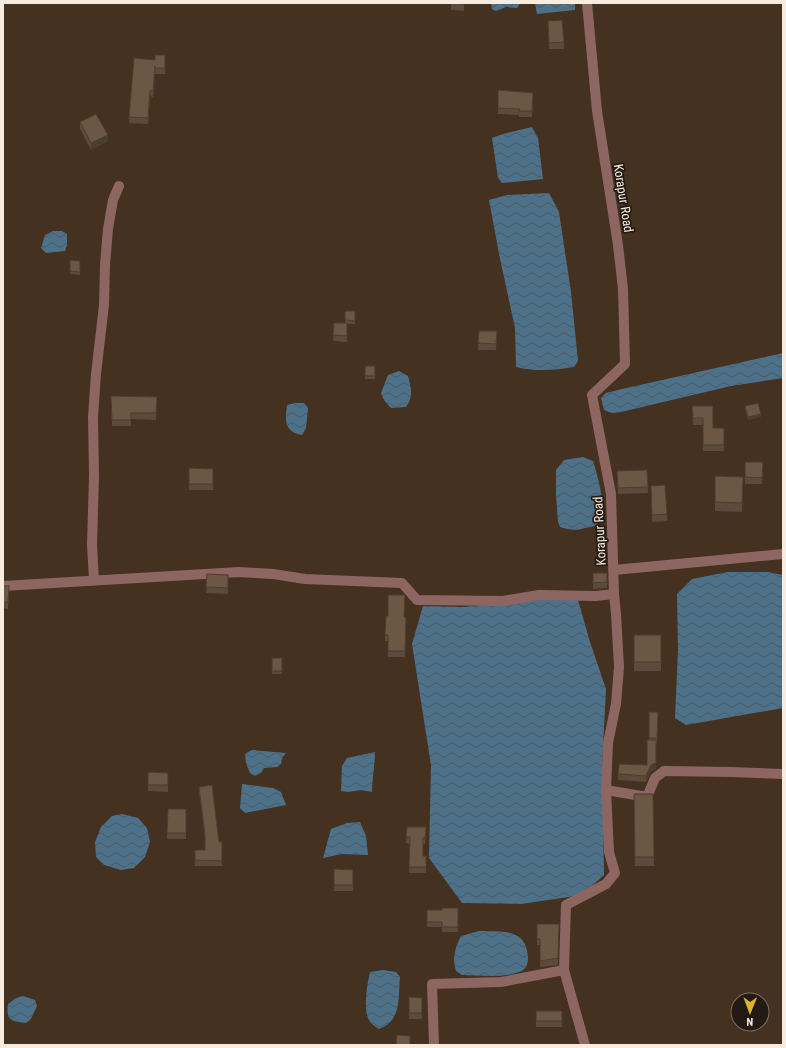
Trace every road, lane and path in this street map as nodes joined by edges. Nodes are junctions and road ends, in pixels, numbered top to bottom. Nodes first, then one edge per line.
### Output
1 (586, 3) edge
2 (119, 186) dead end
3 (783, 554) edge
4 (614, 570) junction
5 (94, 580) junction
6 (3, 586) edge
7 (614, 594) junction
8 (783, 774) edge
9 (606, 790) junction
10 (564, 970) junction
11 (434, 1045) edge
12 (585, 1045) edge

1 - 4 street, Korapur Road
2 - 5 street
3 - 4 street
4 - 7 street, Korapur Road
5 - 6 street
5 - 7 street
7 - 9 street, Korapur Road
8 - 9 street
9 - 10 street, Korapur Road
10 - 11 street
10 - 12 street, Korapur Road

